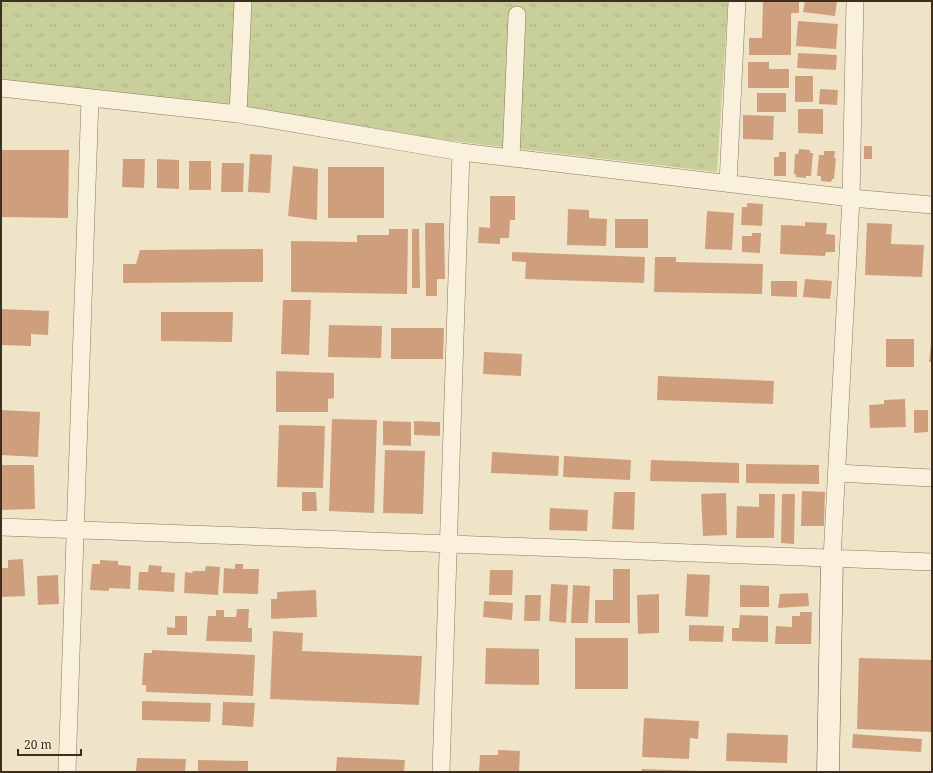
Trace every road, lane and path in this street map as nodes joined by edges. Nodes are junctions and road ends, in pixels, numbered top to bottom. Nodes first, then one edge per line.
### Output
1 (243, 1) edge
2 (737, 1) edge
3 (855, 1) edge
4 (517, 15) dead end
5 (1, 88) edge
6 (90, 98) junction
7 (238, 114) junction
8 (461, 152) junction
9 (510, 158) junction
10 (728, 183) junction
11 (851, 198) junction
12 (932, 205) edge
13 (837, 473) junction
14 (932, 478) edge
15 (1, 527) edge
16 (76, 530) junction
17 (448, 544) junction
18 (832, 559) junction
19 (932, 562) edge
20 (67, 772) edge
21 (441, 772) edge
22 (828, 772) edge

1 - 7 street
2 - 10 street
3 - 11 street
4 - 9 street
5 - 6 street
6 - 7 street
6 - 16 street
7 - 8 street
8 - 9 street
8 - 17 street
9 - 10 street
10 - 11 street
11 - 12 street
11 - 13 street
13 - 14 street
13 - 18 street
15 - 16 street
16 - 17 street
16 - 20 street
17 - 18 street
17 - 21 street
18 - 19 street
18 - 22 street

